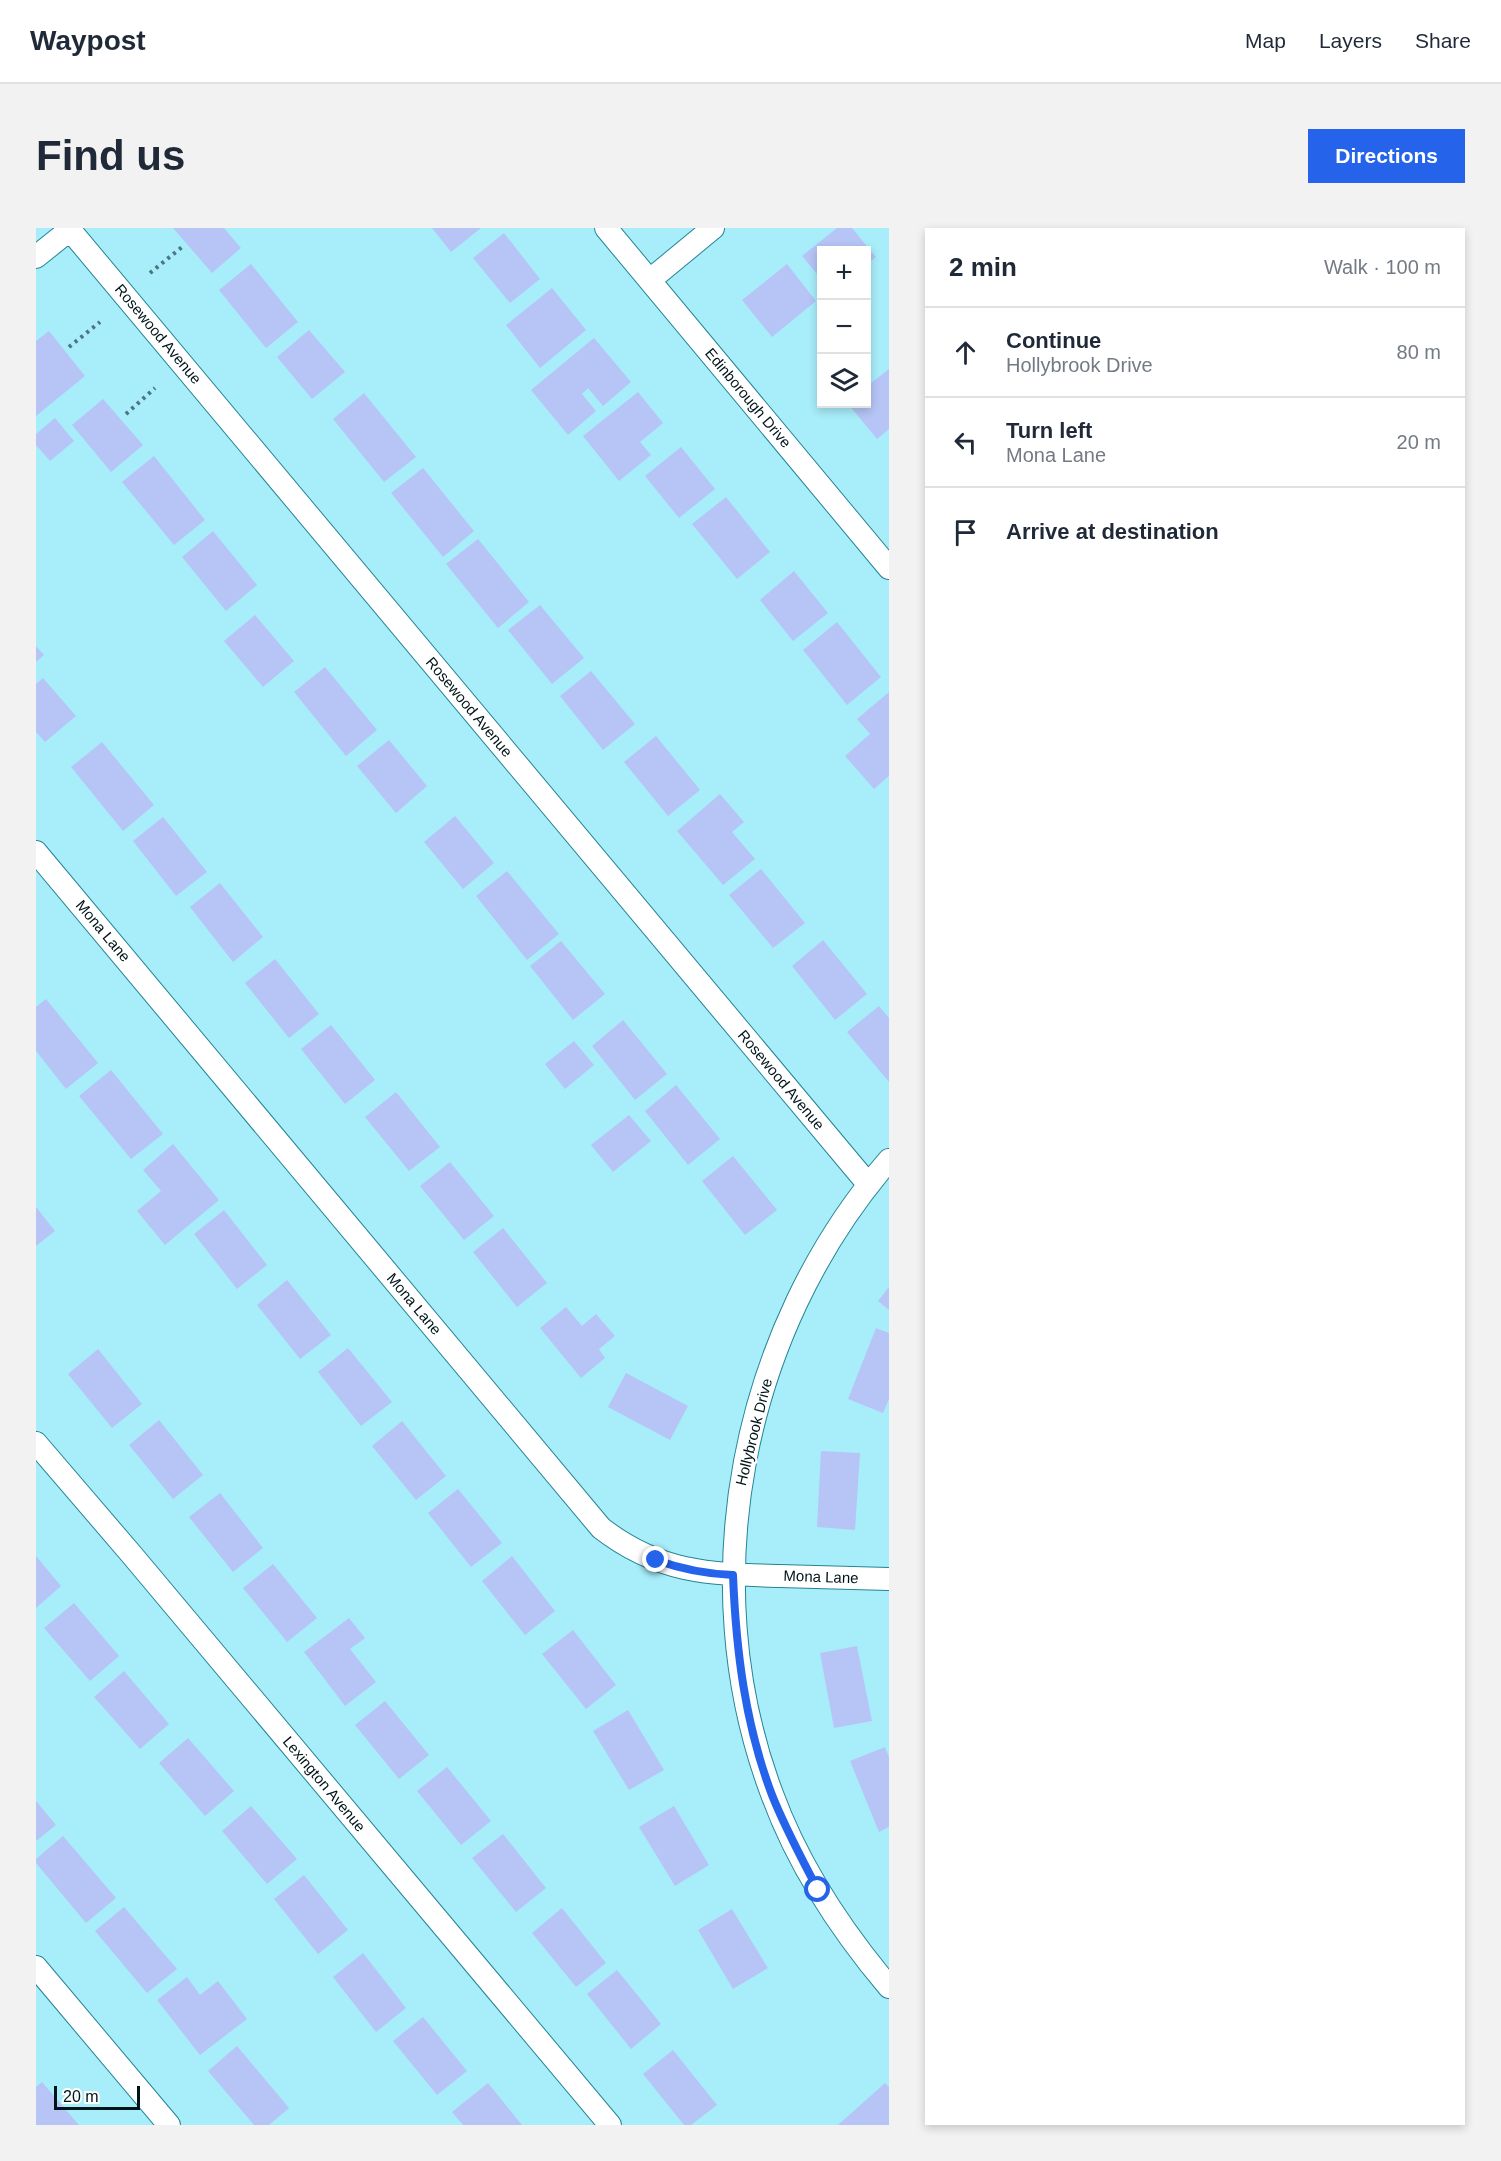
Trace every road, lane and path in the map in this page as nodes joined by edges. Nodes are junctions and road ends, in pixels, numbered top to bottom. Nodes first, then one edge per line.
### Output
1 (606, 228) edge
2 (713, 228) edge
3 (71, 229) edge
4 (182, 247) dead end
5 (36, 257) edge
6 (150, 273) dead end
7 (650, 280) junction
8 (100, 322) dead end
9 (69, 347) dead end
10 (155, 388) dead end
11 (126, 414) dead end
12 (889, 568) edge
13 (36, 852) edge
14 (889, 1160) edge
15 (868, 1184) junction
16 (36, 1443) edge
17 (733, 1575) junction
18 (889, 1579) edge
19 (36, 1967) edge
20 (889, 1987) edge
21 (169, 2125) edge
22 (610, 2125) edge

1 - 7 street, Edinborough Drive
2 - 7 street
3 - 5 street
3 - 15 street, Rosewood Avenue
4 - 6 path
7 - 12 street, Edinborough Drive
8 - 9 path
10 - 11 path
13 - 17 street, Mona Lane
14 - 15 street, Hollybrook Drive
15 - 17 street, Hollybrook Drive
16 - 22 street, Lexington Avenue
17 - 18 street, Mona Lane
17 - 20 street, Hollybrook Drive
19 - 21 street

